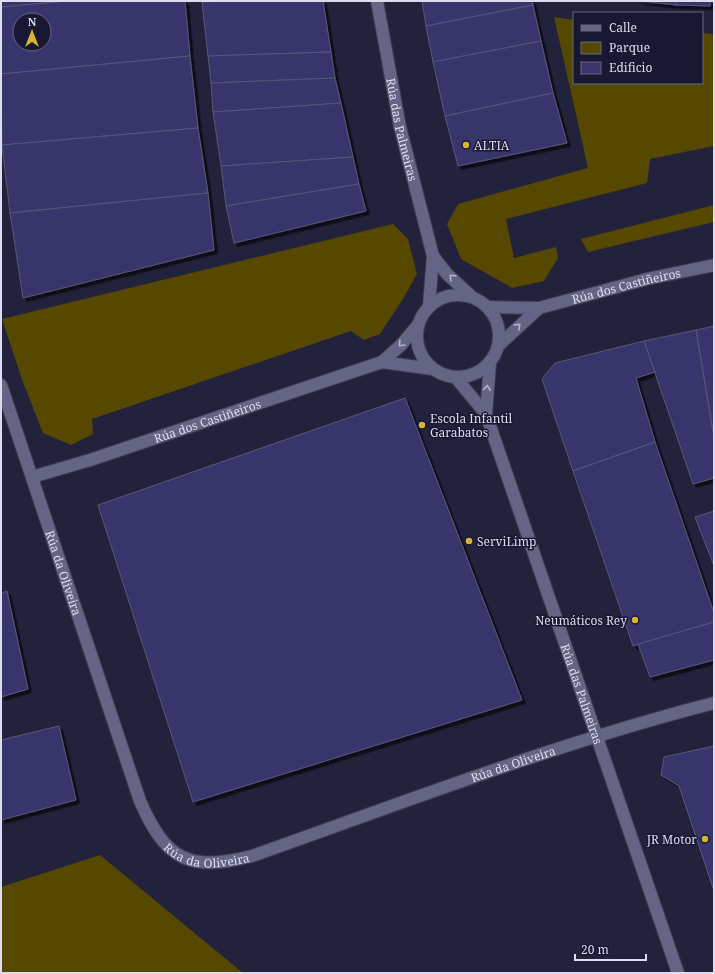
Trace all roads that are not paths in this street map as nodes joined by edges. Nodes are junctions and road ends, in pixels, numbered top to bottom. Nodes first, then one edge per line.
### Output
1 (377, 1) edge
2 (433, 256) junction
3 (714, 265) edge
4 (472, 297) junction
5 (429, 306) junction
6 (488, 307) junction
7 (539, 308) junction
8 (418, 325) junction
9 (499, 345) junction
10 (382, 362) junction
11 (490, 363) junction
12 (432, 369) junction
13 (456, 378) junction
14 (1, 385) edge
15 (486, 414) junction
16 (32, 477) junction
17 (714, 703) edge
18 (597, 737) junction
19 (678, 973) edge

1 - 2 street, Rúa das Palmeiras
4 -> 2 street, Rúa das Palmeiras
2 - 5 street, Rúa das Palmeiras
3 - 7 street, Rúa dos Castiñeiros
4 - 5 street
4 - 6 street
5 - 8 street
6 - 7 street, Rúa dos Castiñeiros
6 - 9 street
9 -> 7 street, Rúa dos Castiñeiros
8 -> 10 street, Rúa dos Castiñeiros
8 - 12 street
9 - 11 street
10 - 12 street, Rúa dos Castiñeiros
10 - 16 street, Rúa dos Castiñeiros
11 - 13 street
15 -> 11 street, Rúa das Palmeiras
12 - 13 street
13 - 15 street, Rúa das Palmeiras
14 - 16 street, Rúa da Oliveira
15 - 18 street, Rúa das Palmeiras
16 - 18 street, Rúa da Oliveira
17 - 18 street, Rúa da Oliveira
18 - 19 street, Rúa das Palmeiras

